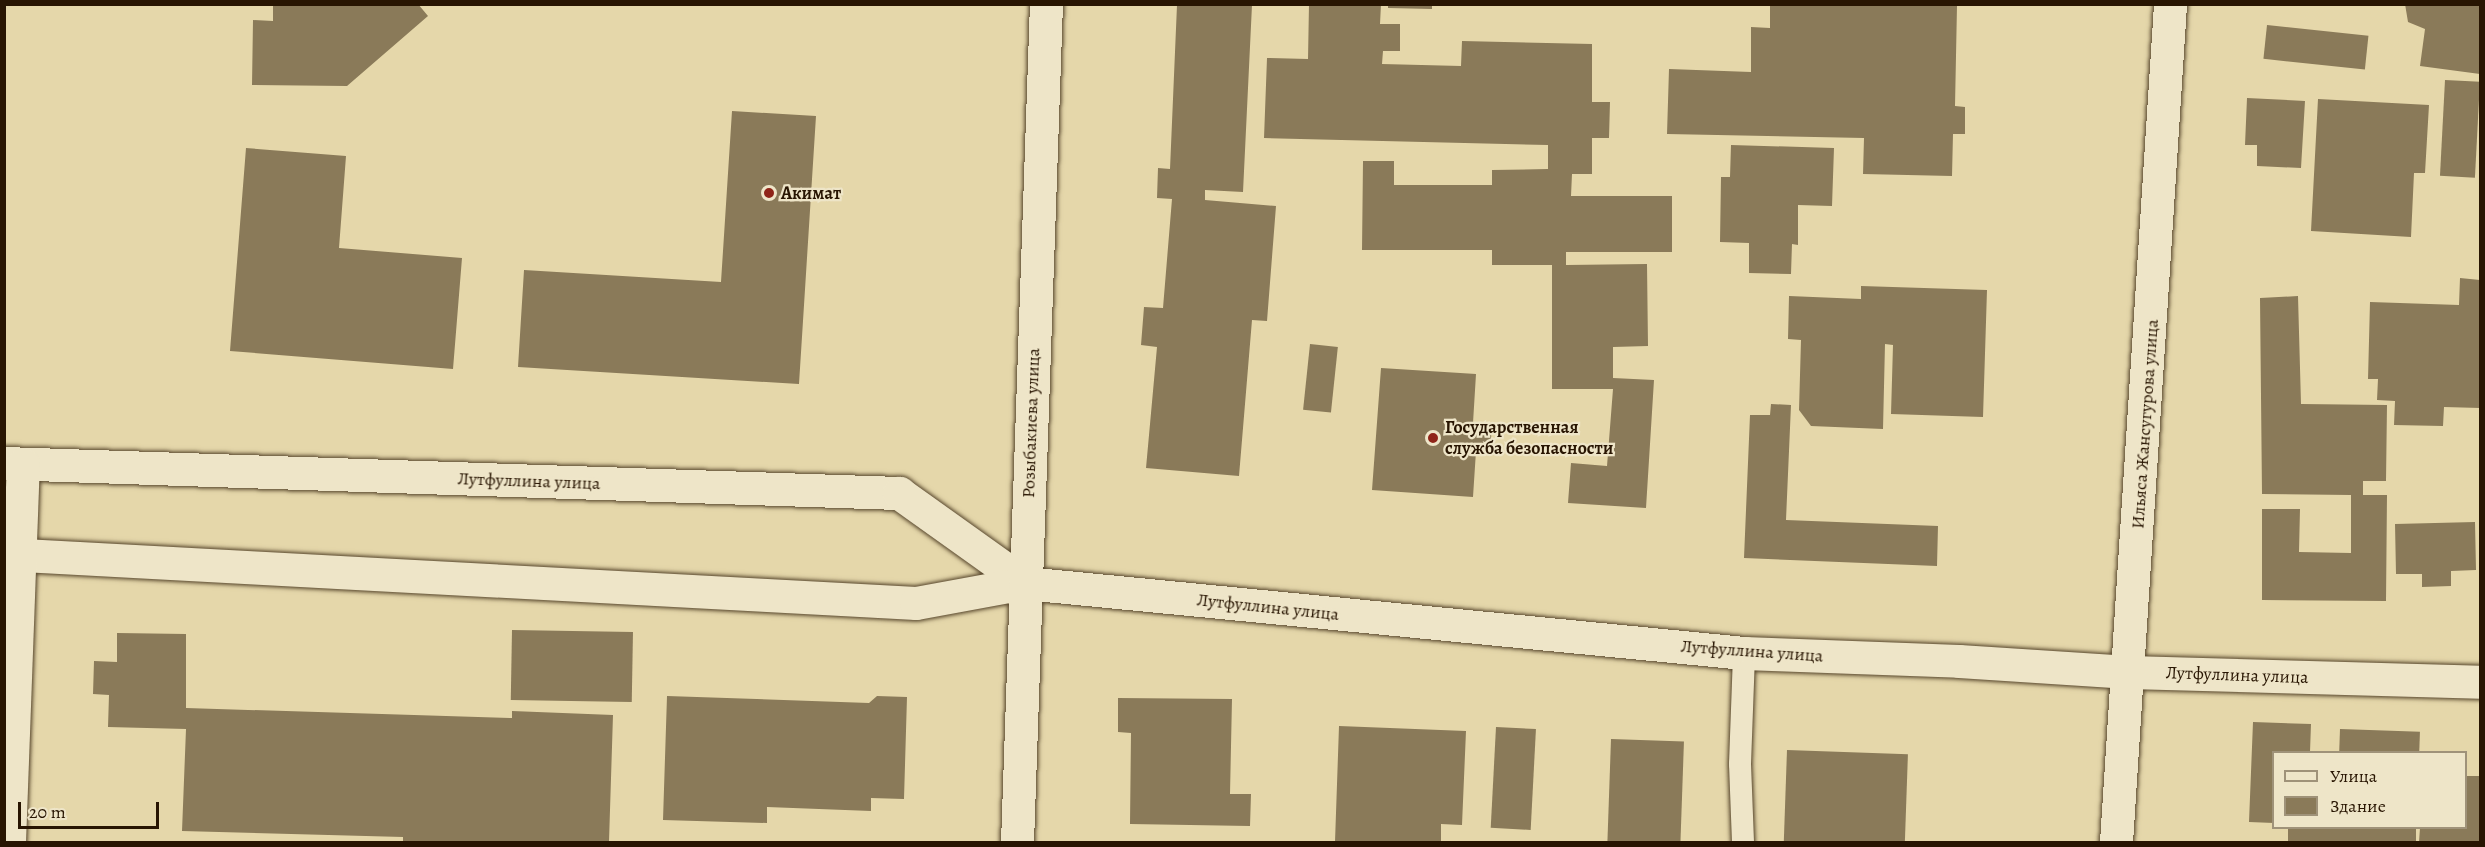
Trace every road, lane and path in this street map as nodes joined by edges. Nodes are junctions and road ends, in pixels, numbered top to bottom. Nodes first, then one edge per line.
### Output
1 (1046, 4) edge
2 (2170, 4) edge
3 (14, 463) edge
4 (13, 554) edge
5 (1025, 583) junction
6 (1744, 653) junction
7 (2129, 672) junction
8 (2481, 682) edge
9 (9, 843) edge
10 (1017, 843) edge
11 (1743, 843) edge
12 (2116, 843) edge

1 - 5 street, Розыбакиева улица
2 - 7 street, Ильяса Жансугурова улица
3 - 4 street
3 - 5 street, Лутфуллина улица
4 - 5 street, Лутфуллина улица
4 - 9 street
5 - 6 street, Лутфуллина улица
5 - 10 street, Розыбакиева улица
6 - 7 street, Лутфуллина улица
6 - 11 lane
7 - 8 street, Лутфуллина улица
7 - 12 street, Ильяса Жансугурова улица

